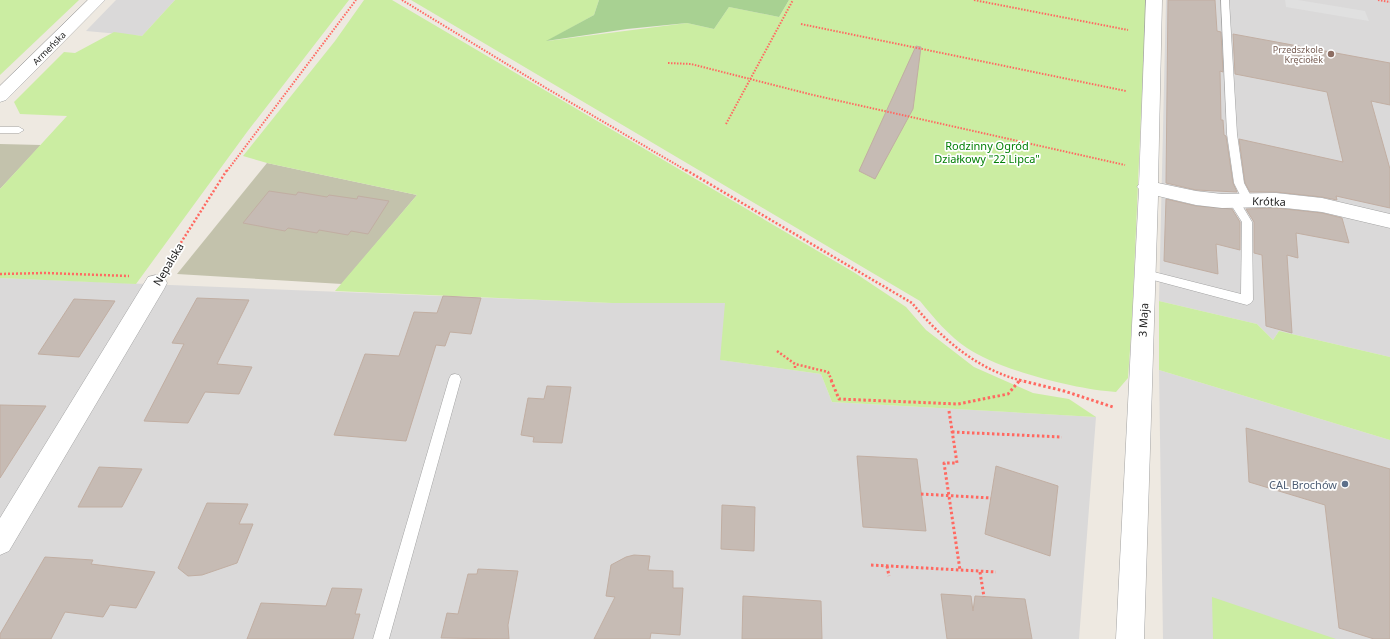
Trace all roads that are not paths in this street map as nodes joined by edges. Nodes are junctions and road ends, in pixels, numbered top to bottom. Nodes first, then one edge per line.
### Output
1 (97, 0) edge
2 (1154, 0) edge
3 (1225, 0) edge
4 (0, 96) edge
5 (0, 130) edge
6 (19, 130) dead end
7 (1147, 179) junction
8 (1240, 200) junction
9 (1390, 221) edge
10 (1146, 274) junction
11 (158, 280) road end
12 (455, 379) dead end
13 (0, 542) edge
14 (381, 639) edge
15 (1130, 639) edge

1 - 4 street, Armeńska
2 - 7 street, 3 Maja
3 - 8 lane
5 - 6 lane
7 - 8 street, Krótka
7 - 10 street, 3 Maja
8 - 9 street, Krótka
8 - 10 lane
10 - 15 street, 3 Maja
11 - 13 street, Nepalska
12 - 14 lane

